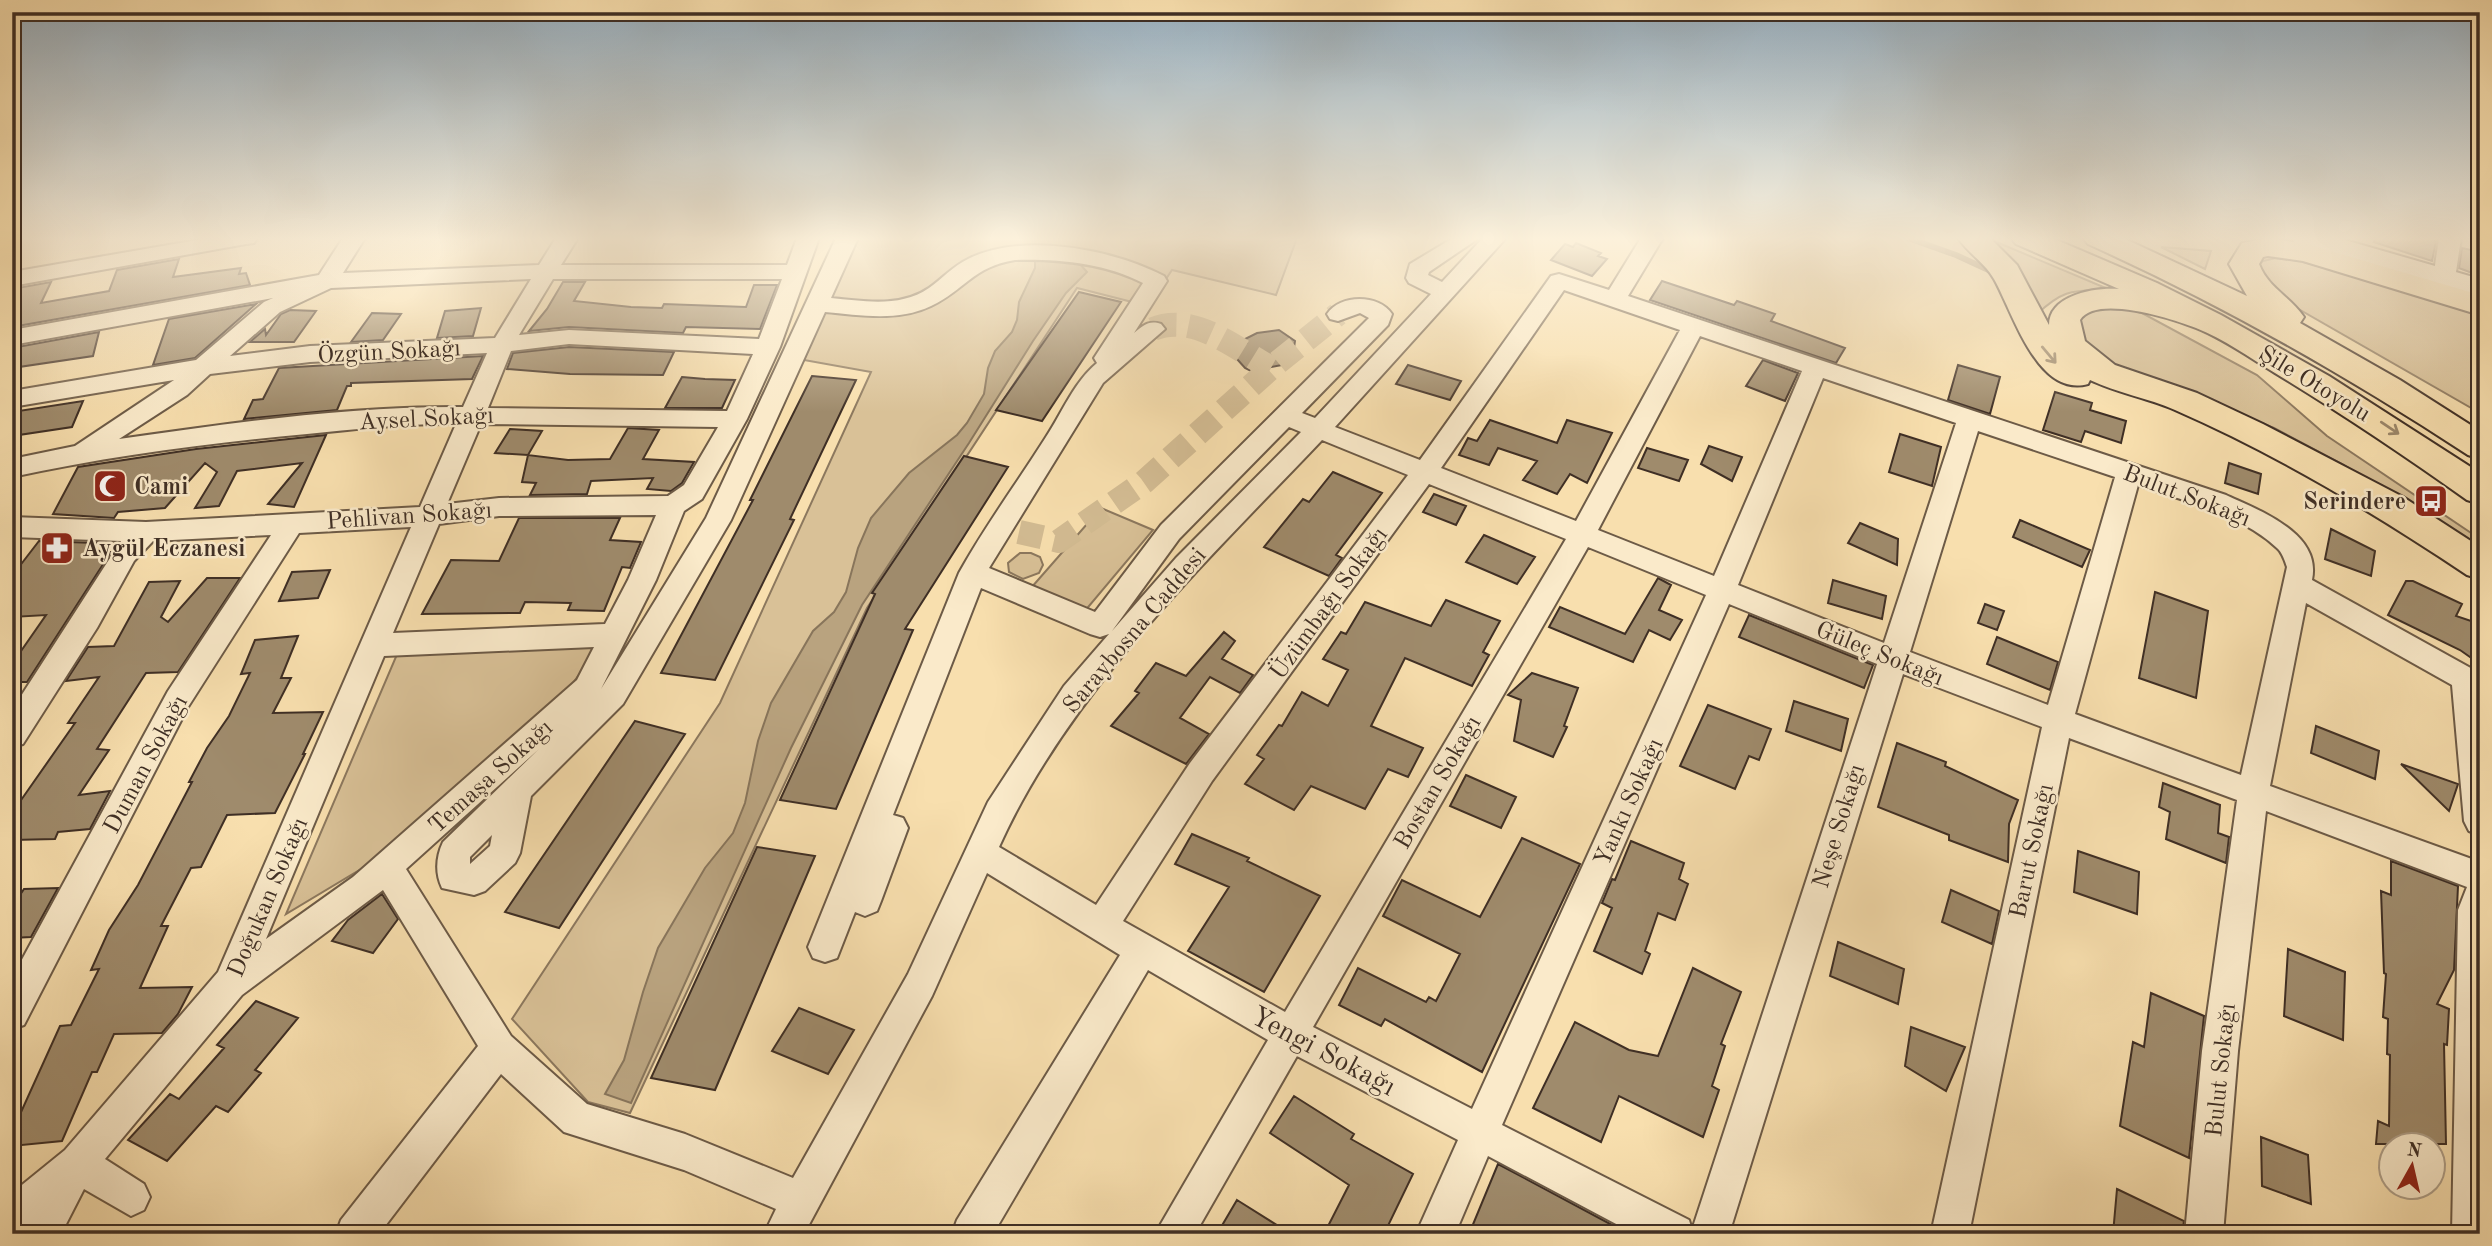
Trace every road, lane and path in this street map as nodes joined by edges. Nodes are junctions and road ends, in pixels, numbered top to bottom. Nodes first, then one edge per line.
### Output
1 (243, 296) edge
2 (295, 296) edge
3 (531, 296) edge
4 (788, 296) edge
5 (821, 296) edge
6 (936, 296) edge
7 (1146, 296) edge
8 (1442, 296) edge
9 (1548, 296) edge
10 (1603, 296) edge
11 (1616, 296) edge
12 (2018, 296) edge
13 (2156, 296) edge
14 (2220, 296) edge
15 (2226, 296) edge
16 (2265, 296) edge
17 (2451, 296) edge
18 (1614, 300) junction
19 (817, 304) junction
20 (2480, 305) edge
21 (2243, 307) junction
22 (1338, 314) tunnel mouth
23 (2210, 322) junction
24 (1694, 326) junction
25 (1153, 329) tunnel mouth
26 (12, 338) edge
27 (502, 345) junction
28 (768, 347) junction
29 (2329, 354) junction
30 (203, 367) junction
31 (1816, 367) junction
32 (1094, 378) junction
33 (12, 399) edge
34 (473, 414) junction
35 (1285, 416) junction
36 (1970, 418) junction
37 (735, 419) junction
38 (1319, 429) junction
39 (2480, 447) edge
40 (78, 454) junction
41 (12, 468) edge
42 (1425, 471) junction
43 (2129, 472) junction
44 (12, 488) edge
45 (2480, 491) edge
46 (673, 505) junction
47 (430, 516) junction
48 (292, 523) junction
49 (12, 527) edge
50 (146, 532) junction
51 (1583, 533) junction
52 (2480, 565) edge
53 (973, 573) junction
54 (2297, 585) junction
55 (1722, 590) junction
56 (2480, 591) edge
57 (614, 635) junction
58 (375, 645) junction
59 (1892, 657) junction
60 (918, 713) junction
61 (2059, 721) junction
62 (12, 735) edge
63 (517, 789) dead end
64 (2253, 793) junction
65 (2480, 821) edge
66 (980, 852) junction
67 (387, 867) junction
68 (2480, 877) edge
69 (2480, 894) edge
70 (865, 901) dead end
71 (1101, 926) junction
72 (825, 947) dead end
73 (1142, 949) junction
74 (230, 983) junction
75 (12, 1013) edge
76 (1289, 1033) junction
77 (499, 1048) junction
78 (1482, 1133) junction
79 (78, 1163) junction
80 (131, 1197) dead end
81 (800, 1200) junction
82 (12, 1218) edge
83 (41, 1234) edge
84 (355, 1234) edge
85 (783, 1234) edge
86 (971, 1234) edge
87 (1174, 1234) edge
88 (1435, 1234) edge
89 (1675, 1234) edge
90 (1710, 1234) edge
91 (1950, 1234) edge
92 (2204, 1234) edge
93 (2471, 1234) edge

1 - 26 street
2 - 30 street
3 - 27 street, Doğukan Sokağı
4 - 28 street
5 - 19 street
6 - 19 street
7 - 32 street
8 - 38 street, Saraybosna Caddesi
9 - 42 street, Üzümbağı Sokağı
10 - 18 street, Bulut Sokağı
11 - 18 street
12 -> 56 highway
13 - 23 highway, Şile Otoyolu
14 - 21 highway, Şile Otoyolu
15 - 21 highway
16 - 29 highway
17 - 20 highway
18 - 24 street, Bulut Sokağı
19 - 63 street
21 - 29 highway, Şile Otoyolu
22 - 35 street
23 -> 45 highway, Şile Otoyolu
23 - 52 highway
24 - 31 street, Bulut Sokağı
24 - 51 street, Bostan Sokağı
25 - 32 street
27 - 28 street, Özgün Sokağı
27 - 30 street, Özgün Sokağı
27 - 34 street, Doğukan Sokağı
28 - 37 street
29 - 39 highway, Şile Otoyolu
30 - 33 street, Özgün Sokağı
30 - 40 street
31 - 36 street, Bulut Sokağı
31 - 55 street, Yankı Sokağı
32 - 53 street
34 - 37 street, Aysel Sokağı
34 - 40 street, Aysel Sokağı
34 - 47 street, Doğukan Sokağı
35 - 38 street, Güleç Sokağı
35 - 53 street
36 - 43 street, Bulut Sokağı
36 - 59 street, Neşe Sokağı
37 - 46 street
38 - 42 street, Güleç Sokağı
38 - 66 street, Saraybosna Caddesi
40 - 41 street, Aysel Sokağı
40 - 44 street
42 - 51 street, Güleç Sokağı
42 - 71 street, Üzümbağı Sokağı
43 - 54 street, Bulut Sokağı
43 - 61 street, Barut Sokağı
46 - 47 street, Pehlivan Sokağı
46 - 57 street, Temaşa Sokağı
47 - 48 street, Pehlivan Sokağı
47 - 58 street, Doğukan Sokağı
48 - 50 street, Pehlivan Sokağı
48 - 75 street, Duman Sokağı
49 - 50 street, Pehlivan Sokağı
50 - 62 street
51 - 55 street, Güleç Sokağı
51 - 76 street, Bostan Sokağı
53 - 60 street
54 - 64 street, Bulut Sokağı
54 - 65 street
55 - 59 street, Güleç Sokağı
55 - 78 street, Yankı Sokağı
57 - 58 street
57 - 67 street, Temaşa Sokağı
58 - 74 street, Doğukan Sokağı
59 - 61 street, Güleç Sokağı
59 - 90 street, Neşe Sokağı
60 - 70 street
60 - 72 street
61 - 64 street, Güleç Sokağı
61 - 91 street, Barut Sokağı
64 - 68 street, Güleç Sokağı
64 - 92 street, Bulut Sokağı
66 - 71 street, Yengi Sokağı
66 - 81 street, Saraybosna Caddesi
67 - 74 street, Temaşa Sokağı
67 - 77 street
69 - 93 street
71 - 73 street, Yengi Sokağı
73 - 76 street, Yengi Sokağı
73 - 86 street
74 - 79 street, Doğukan Sokağı
76 - 78 street, Yengi Sokağı
76 - 87 street, Bostan Sokağı
77 - 81 street
77 - 84 street
78 - 88 street, Yankı Sokağı
78 - 89 street, Yengi Sokağı
79 - 80 street
79 - 82 street, Doğukan Sokağı
79 - 83 street
81 - 85 street, Saraybosna Caddesi

